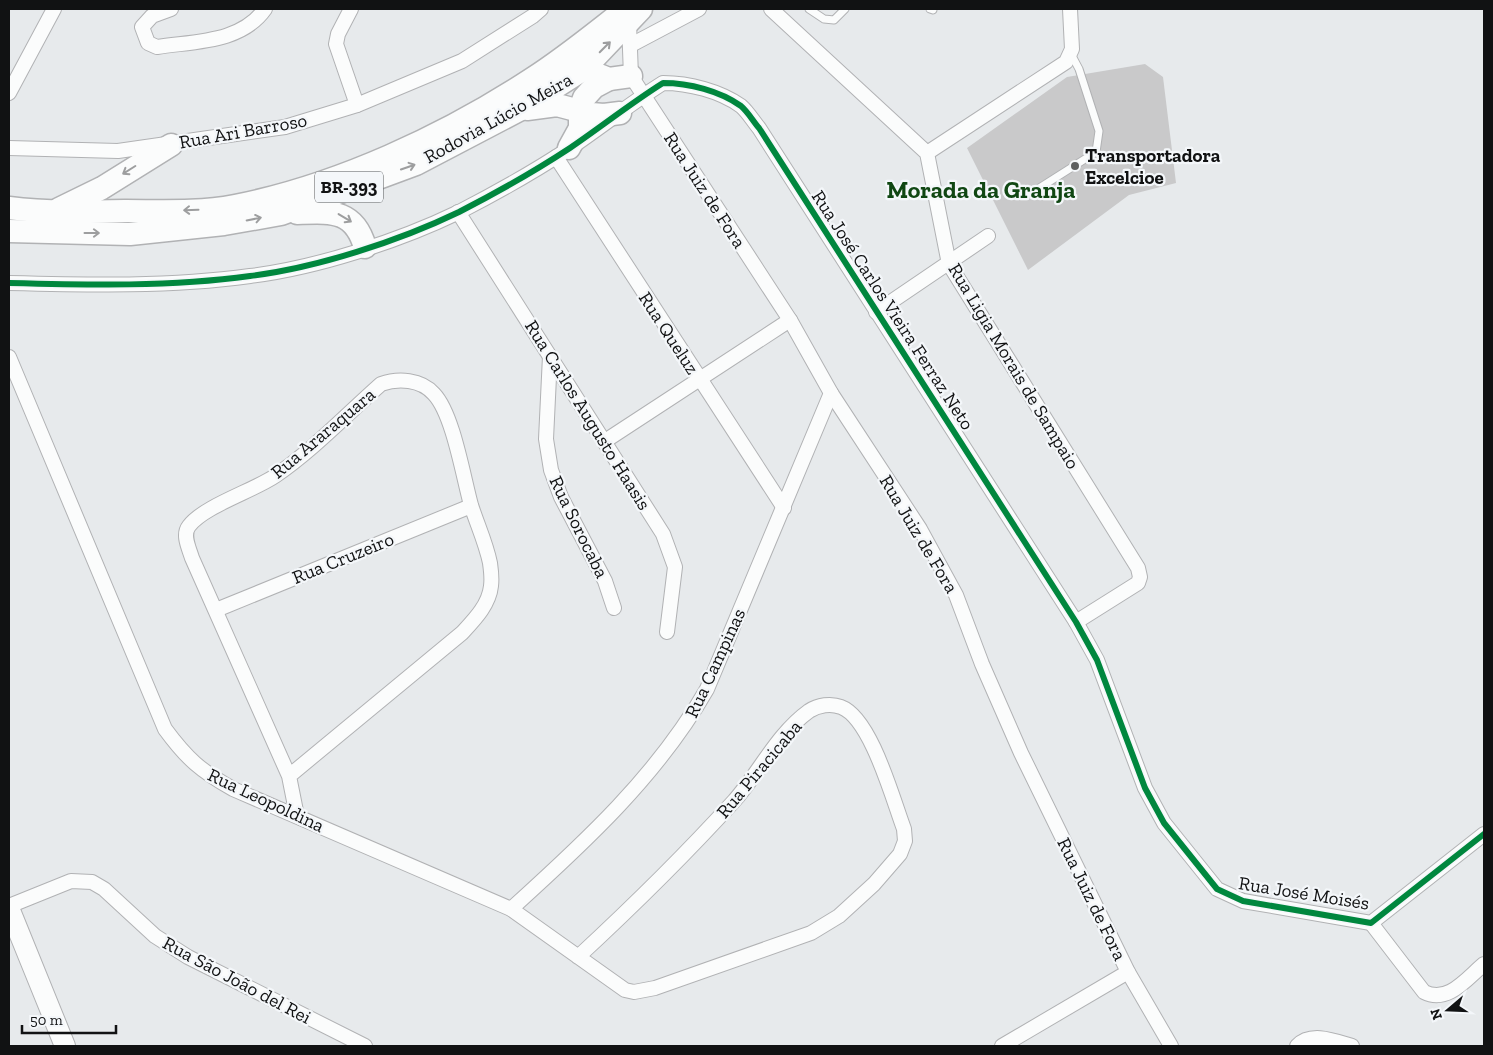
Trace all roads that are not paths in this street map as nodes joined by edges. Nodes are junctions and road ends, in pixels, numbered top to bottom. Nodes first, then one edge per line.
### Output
1 (54, 9) edge
2 (171, 9) edge
3 (265, 9) edge
4 (351, 9) edge
5 (541, 9) edge
6 (699, 9) edge
7 (771, 9) edge
8 (809, 9) edge
9 (845, 9) edge
10 (1070, 9) edge
11 (632, 21) edge
12 (1071, 54) junction
13 (584, 69) junction
14 (631, 76) junction
15 (609, 80) junction
16 (9, 93) edge
17 (644, 96) junction
18 (357, 106) junction
19 (521, 109) junction
20 (580, 109) junction
21 (620, 113) junction
22 (447, 130) junction
23 (170, 144) junction
24 (9, 148) edge
25 (562, 153) junction
26 (927, 153) junction
27 (1033, 192) dead end
28 (9, 208) edge
29 (458, 212) junction
30 (281, 214) junction
31 (53, 223) junction
32 (9, 231) edge
33 (988, 236) dead end
34 (9, 240) edge
35 (365, 248) junction
36 (948, 264) junction
37 (9, 283) edge
38 (876, 312) junction
39 (790, 320) junction
40 (550, 356) junction
41 (9, 357) edge
42 (699, 379) junction
43 (831, 393) junction
44 (605, 441) junction
45 (471, 506) junction
46 (784, 508) junction
47 (614, 608) dead end
48 (216, 610) junction
49 (1076, 622) junction
50 (667, 632) dead end
51 (289, 776) junction
52 (297, 816) junction
53 (1484, 834) edge
54 (510, 909) junction
55 (10, 918) edge
56 (1371, 922) junction
57 (578, 957) junction
58 (1484, 964) edge
59 (1128, 972) junction
60 (65, 1046) edge
61 (364, 1046) edge
62 (1002, 1046) edge
63 (1171, 1046) edge
64 (1298, 1046) edge
65 (1352, 1046) edge

1 - 16 street
2 - 3 street
4 - 18 street
5 - 18 street, Rua Ari Barroso
6 - 11 street
7 - 26 street
8 - 9 lane
10 - 12 street
13 -> 11 main road, Rodovia Lúcio Meira / BR-393
11 - 14 street
11 - 22 main road, Rodovia Lúcio Meira / BR-393
12 - 26 street
12 - 27 lane
13 - 15 main road
13 - 19 main road, Rodovia Lúcio Meira / BR-393
13 - 22 main road
14 - 15 main road
14 - 17 street, Rua Juiz de Fora
15 - 20 main road
17 - 21 street, Rua José Carlos Vieira Ferraz Neto
17 - 38 street, Rua José Carlos Vieira Ferraz Neto
17 - 39 street, Rua Juiz de Fora
18 - 23 street, Rua Ari Barroso
19 - 20 main road
30 -> 19 main road, Rodovia Lúcio Meira / BR-393
20 - 21 main road
20 - 25 main road
21 - 25 street, Rua José Carlos Vieira Ferraz Neto
22 -> 31 main road, Rodovia Lúcio Meira / BR-393
23 - 24 street, Rua Ari Barroso
23 -> 31 main road
25 - 29 street, Rua José Carlos Vieira Ferraz Neto
25 - 42 street, Rua Queluz
26 - 36 street, Rua Ligia Morais de Sampaio
28 - 31 main road, Rodovia Lúcio Meira / BR-393
29 - 35 street, Rua José Carlos Vieira Ferraz Neto
29 - 40 street, Rua Carlos Augusto Haasis
31 -> 30 main road, Rodovia Lúcio Meira / BR-393
30 -> 35 main road
31 - 32 main road, Rodovia Lúcio Meira / BR-393
31 - 34 main road
33 - 36 street
35 - 37 street, Rua José Carlos Vieira Ferraz Neto
36 - 38 street
36 - 49 street, Rua Ligia Morais de Sampaio
38 - 49 street, Rua José Carlos Vieira Ferraz Neto
39 - 42 street
39 - 43 street, Rua Juiz de Fora
40 - 44 street, Rua Carlos Augusto Haasis
40 - 47 street, Rua Sorocaba
41 - 52 street, Rua Leopoldina
42 - 44 street
42 - 46 street, Rua Queluz
43 - 46 street, Rua Campinas
43 - 59 street, Rua Juiz de Fora
44 - 50 street, Rua Carlos Augusto Haasis
45 - 48 street, Rua Cruzeiro
45 - 48 street, Rua Araraquara
45 - 51 street, Rua Araraquara
46 - 54 street, Rua Campinas
48 - 51 street, Rua Araraquara
49 - 56 street, Rua José Moisés
51 - 52 street, Rua Araraquara
52 - 54 street, Rua Leopoldina
53 - 56 street, Rua José Moisés
54 - 57 street, Rua Leopoldina
55 - 60 street
55 - 61 street, Rua São João del Rei
56 - 58 street
57 - 57 street, Rua Piracicaba
59 - 62 street
59 - 63 street, Rua Juiz de Fora
64 - 65 street

